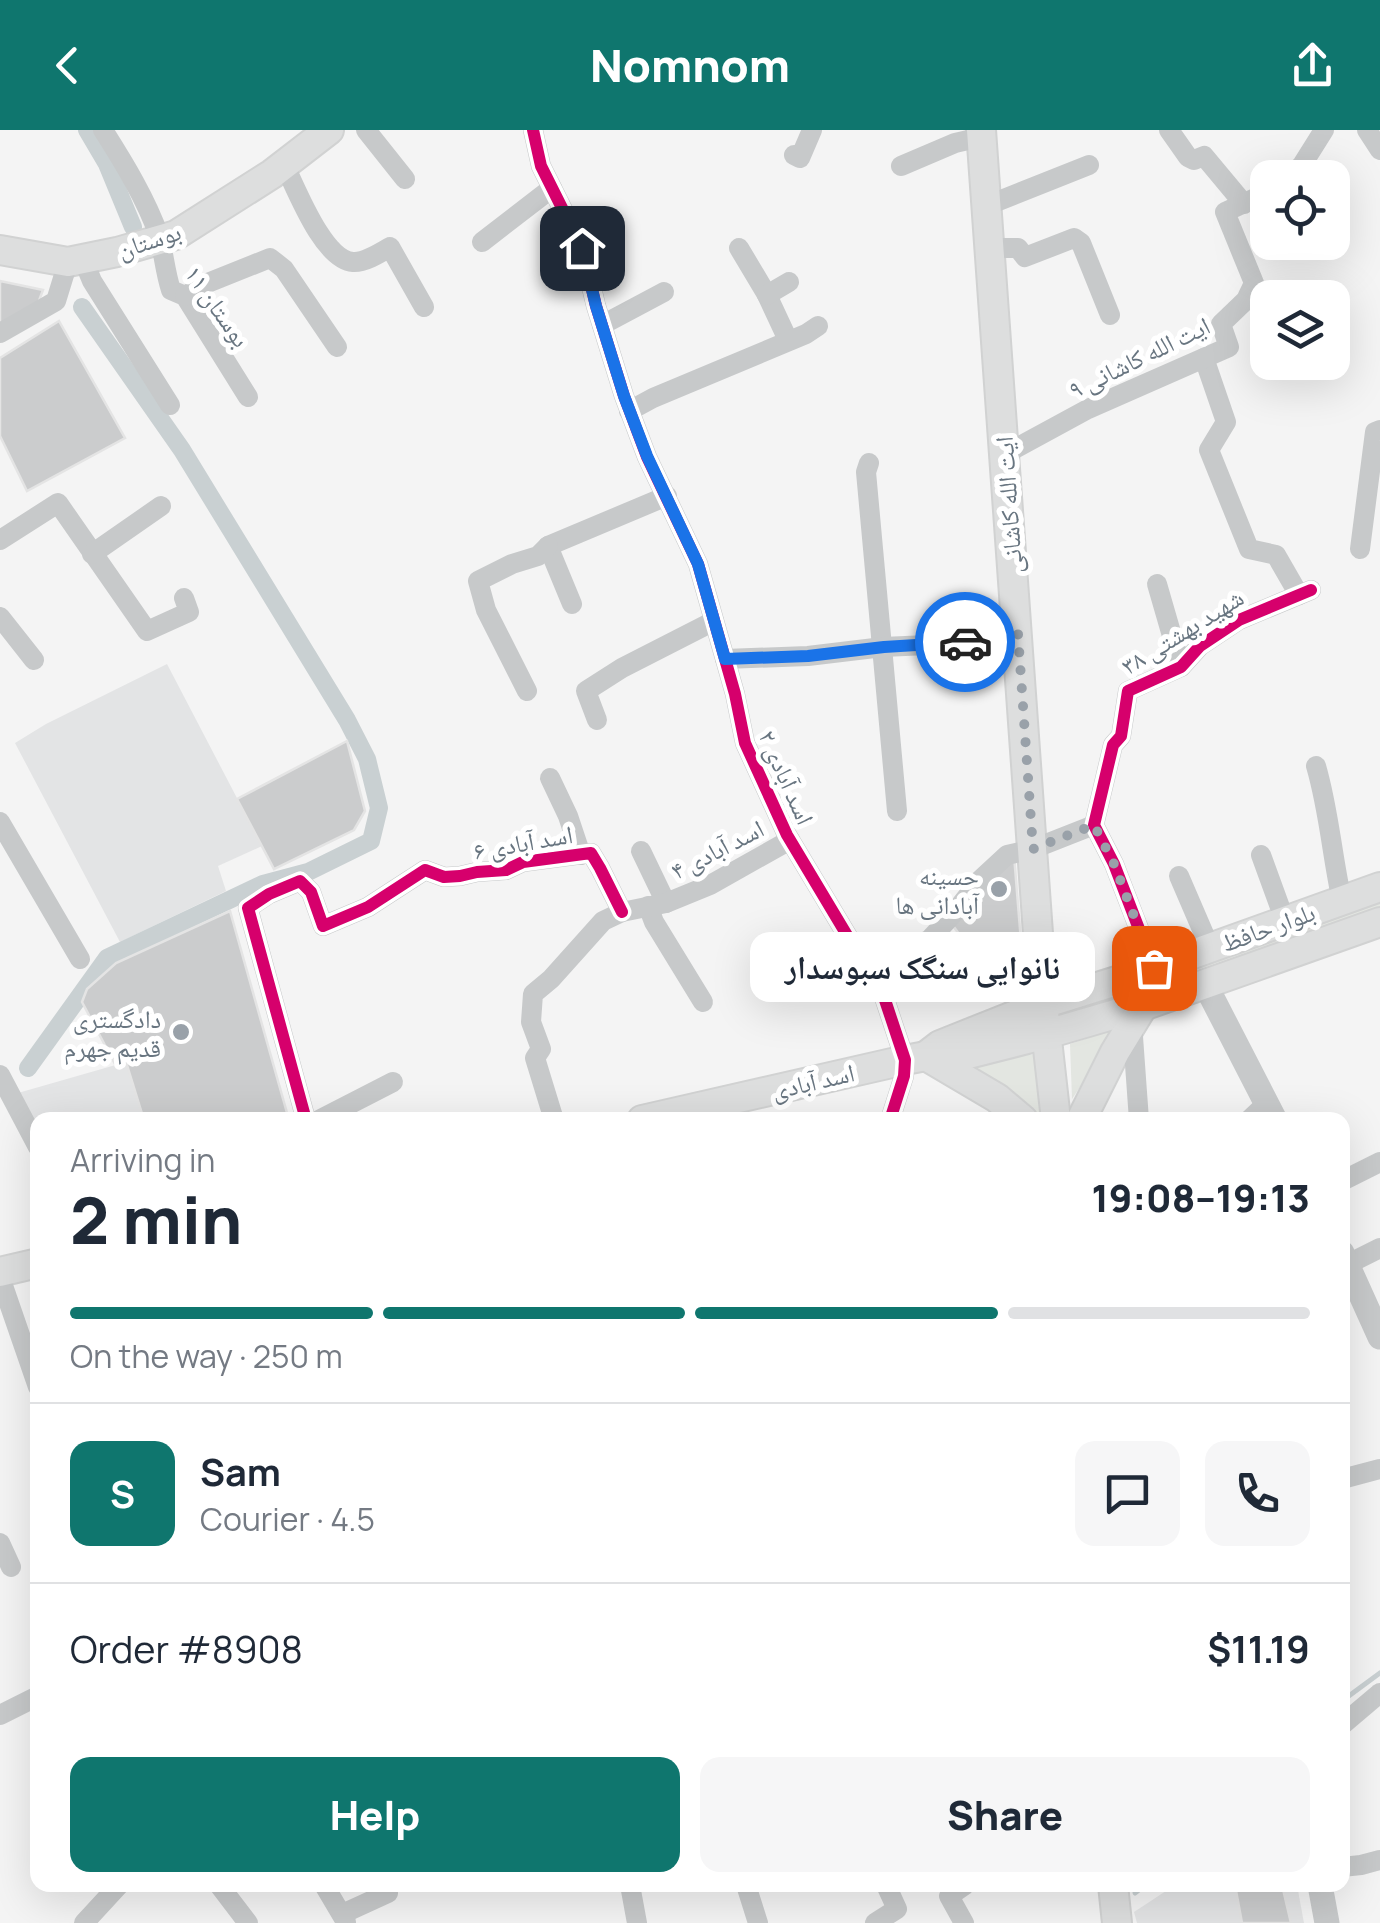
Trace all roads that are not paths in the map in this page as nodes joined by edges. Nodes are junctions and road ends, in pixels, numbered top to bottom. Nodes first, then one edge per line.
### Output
1 (103, 130) edge
2 (329, 130) edge
3 (366, 130) edge
4 (533, 130) edge
5 (812, 130) edge
6 (1169, 130) edge
7 (1324, 130) edge
8 (1366, 130) edge
9 (981, 134) edge
10 (1380, 150) edge
11 (794, 155) dead end
12 (1305, 160) edge
13 (284, 164) junction
14 (1089, 165) dead end
15 (901, 166) dead end
16 (405, 180) dead end
17 (552, 188) junction
18 (1250, 201) edge
19 (1244, 204) junction
20 (986, 206) junction
21 (160, 240) junction
22 (482, 242) dead end
23 (739, 248) dead end
24 (990, 248) junction
25 (0, 250) edge
26 (76, 260) junction
27 (789, 282) dead end
28 (664, 292) dead end
29 (767, 295) junction
30 (185, 296) junction
31 (424, 307) dead end
32 (1110, 315) dead end
33 (602, 324) junction
34 (818, 326) dead end
35 (0, 334) edge
36 (788, 340) junction
37 (337, 347) dead end
38 (1204, 358) junction
39 (248, 396) dead end
40 (170, 405) dead end
41 (629, 411) junction
42 (1380, 430) edge
43 (1005, 454) junction
44 (869, 463) dead end
45 (666, 496) junction
46 (160, 506) dead end
47 (0, 540) edge
48 (548, 546) junction
49 (1360, 549) dead end
50 (92, 554) junction
51 (1157, 584) dead end
52 (184, 598) dead end
53 (572, 604) dead end
54 (0, 617) edge
55 (714, 621) junction
56 (1018, 634) junction
57 (884, 647) junction
58 (725, 659) junction
59 (34, 660) dead end
60 (1182, 667) junction
61 (527, 691) dead end
62 (598, 720) dead end
63 (1316, 766) dead end
64 (550, 778) dead end
65 (897, 811) dead end
66 (0, 822) edge
67 (1094, 825) junction
68 (790, 840) junction
69 (1033, 849) junction
70 (641, 852) dead end
71 (581, 855) junction
72 (1261, 856) dead end
73 (1180, 876) dead end
74 (1380, 887) edge
75 (1342, 901) junction
76 (657, 904) junction
77 (622, 912) junction
78 (1285, 922) junction
79 (1380, 922) edge
80 (1210, 948) junction
81 (80, 958) dead end
82 (1154, 968) junction
83 (871, 974) junction
84 (1205, 984) junction
85 (703, 1002) dead end
86 (1043, 1004) junction
87 (1138, 1015) junction
88 (1048, 1034) junction
89 (915, 1058) junction
90 (0, 1075) edge
91 (393, 1082) dead end
92 (304, 1112) edge
93 (335, 1112) edge
94 (552, 1112) edge
95 (677, 1112) edge
96 (893, 1112) edge
97 (1014, 1112) edge
98 (1055, 1112) edge
99 (1085, 1112) edge
100 (1139, 1112) edge
101 (1262, 1112) edge
102 (30, 1133) edge
103 (1380, 1162) edge
104 (1350, 1177) edge
105 (1380, 1248) edge
106 (1350, 1257) edge
107 (30, 1265) edge
108 (1350, 1270) edge
109 (0, 1274) edge
110 (1380, 1336) edge
111 (30, 1364) edge
112 (1380, 1469) edge
113 (1350, 1477) edge
114 (0, 1543) edge
115 (10, 1567) dead end
116 (1380, 1693) edge
117 (30, 1700) edge
118 (0, 1715) edge
119 (1350, 1718) edge
120 (1380, 1860) edge
121 (1350, 1867) edge
122 (112, 1892) edge
123 (224, 1892) edge
124 (328, 1892) edge
125 (631, 1892) edge
126 (748, 1892) edge
127 (889, 1892) edge
128 (955, 1892) edge
129 (1114, 1892) edge
130 (1321, 1892) edge
131 (388, 1893) dead end
132 (344, 1918) edge
133 (84, 1923) edge
134 (248, 1923) edge
135 (638, 1923) edge
136 (758, 1923) edge
137 (876, 1923) edge
138 (964, 1923) edge
139 (1116, 1923) edge
140 (1326, 1923) edge

1 - 21 street
2 - 13 main road, بوستان
3 - 16 street
4 - 17 street, اسد آبادی ۲
5 - 11 street
6 - 19 street
7 - 12 street
8 - 10 street
9 - 15 street
9 - 20 main road, ایت الله کاشانی
13 - 21 main road, بوستان
13 - 31 street
14 - 20 street
17 - 22 street
17 - 33 street, اسد آبادی ۲
18 - 19 street
19 - 38 street, ایت الله کاشانی ۹
20 - 24 main road, ایت الله کاشانی
21 - 26 main road, بوستان
21 - 30 street, بوستان ۱۱
23 - 29 street
24 - 32 street
24 - 43 main road, ایت الله کاشانی
25 - 26 main road, بوستان
26 - 35 street
26 - 40 street
27 - 29 street
28 - 33 street
29 - 36 street
30 - 37 street
30 - 39 street, بوستان ۱۱
33 - 41 street, اسد آبادی ۲
34 - 36 street
36 - 41 street
38 - 43 street, ایت الله کاشانی ۹
38 - 60 street, شهید بهشتی ۳۸
41 - 45 street, اسد آبادی ۲
42 - 49 street
43 - 56 main road, ایت الله کاشانی
44 - 57 street
45 - 48 street
45 - 55 street, اسد آبادی ۲
46 - 50 street
47 - 50 street
48 - 53 street
48 - 61 street
50 - 52 street
51 - 60 street
54 - 59 street
55 - 58 street, اسد آبادی ۲
55 - 62 street
56 - 57 street
56 - 69 main road, ایت الله کاشانی
57 - 58 street
57 - 65 street
58 - 68 street, اسد آبادی ۲
60 - 67 street, شهید بهشتی ۳۸
63 - 75 street
64 - 71 street
66 - 81 street
67 - 69 street
67 - 82 street
68 - 76 street, اسد آبادی ۴
68 - 83 street, اسد آبادی ۲
69 - 83 street
69 - 86 main road, ایت الله کاشانی
70 - 76 street
71 - 77 street, اسد آبادی ۶
71 - 92 street, اسد آبادی ۶
72 - 78 street
73 - 80 street
74 - 75 main road, بلوار حافظ
75 - 78 main road, بلوار حافظ
76 - 77 street, اسد آبادی ۴
76 - 85 street
77 - 94 street, اسد آبادی ۴
78 - 80 main road, بلوار حافظ
79 - 84 main road, بلوار حافظ
80 - 82 main road, بلوار حافظ
82 - 86 main road, بلوار حافظ
83 - 89 street, اسد آبادی ۲
84 - 87 main road, بلوار حافظ
84 - 101 street
86 - 88 main road, ایت الله کاشانی
86 - 89 main road, اسد آبادی
87 - 88 main road, بلوار حافظ
87 - 99 main road
87 - 100 street
88 - 89 main road, اسد آبادی
88 - 98 main road, ایت الله کاشانی
89 - 95 main road, اسد آبادی
89 - 96 street
89 - 97 main road
90 - 102 street
91 - 93 street
103 - 104 street
105 - 106 street
107 - 109 main road
108 - 110 street
109 - 111 street
112 - 113 street
114 - 115 street
116 - 119 street
117 - 118 street
120 - 121 street
122 - 133 street
123 - 134 street
124 - 132 street
125 - 135 street
126 - 136 street
127 - 137 street
128 - 138 street
129 - 139 main road
130 - 140 street
131 - 132 street

